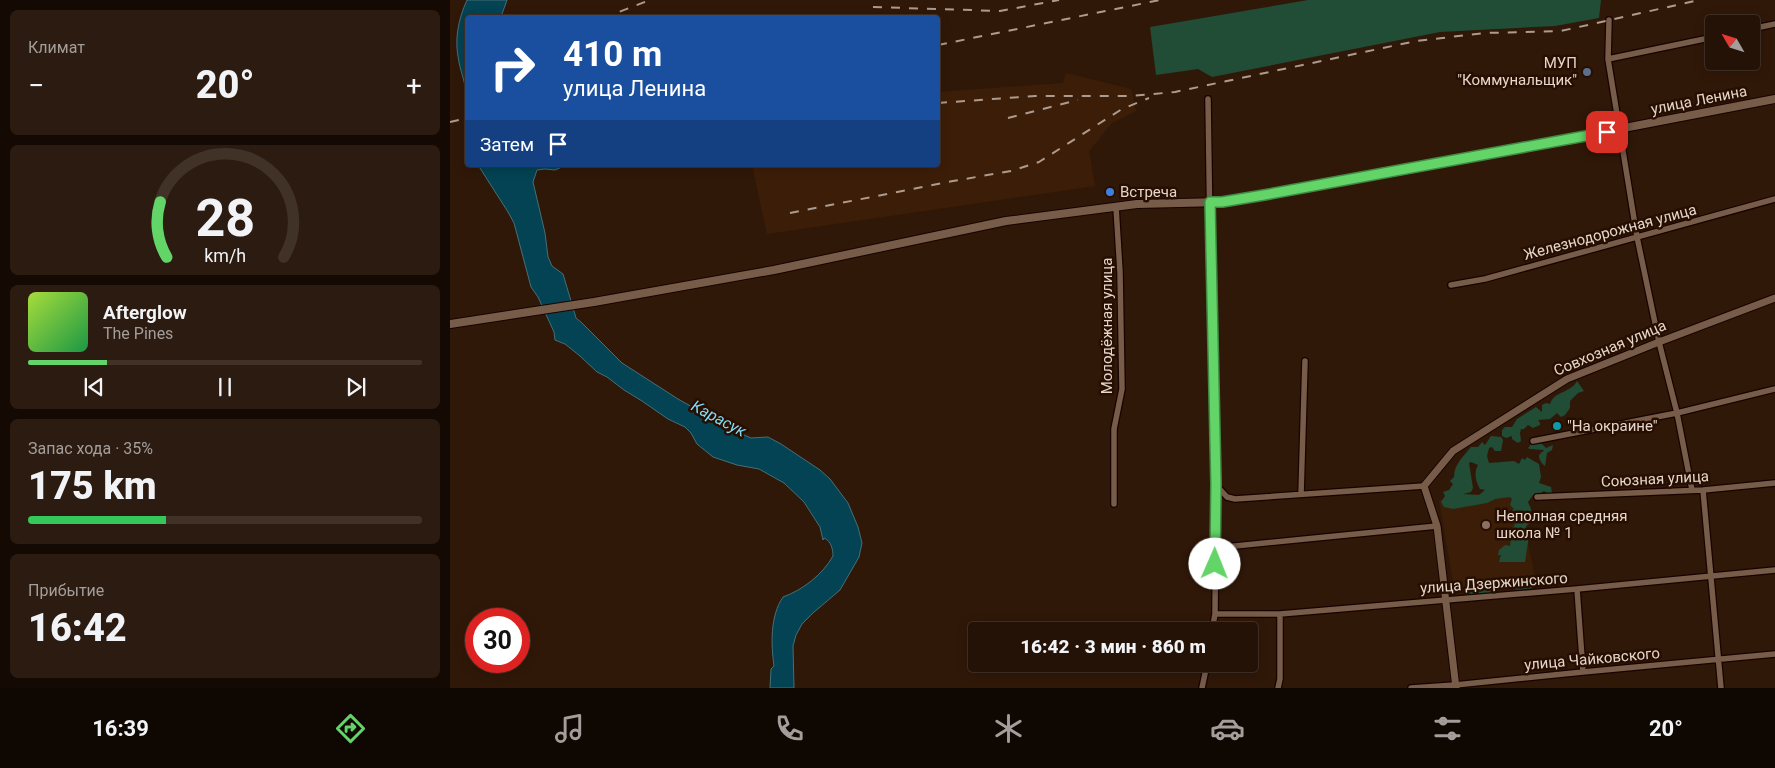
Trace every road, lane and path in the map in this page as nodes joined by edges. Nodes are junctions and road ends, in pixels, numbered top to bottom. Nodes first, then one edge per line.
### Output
1 (1609, 20) dead end
2 (1775, 24) edge
3 (1760, 27) edge
4 (1705, 39) edge
5 (1608, 58) junction
6 (1208, 98) dead end
7 (1775, 99) edge
8 (1620, 130) junction
9 (1775, 199) edge
10 (1210, 202) junction
11 (1116, 206) junction
12 (1637, 237) junction
13 (1451, 285) dead end
14 (1775, 298) edge
15 (450, 324) edge
16 (1659, 342) junction
17 (1305, 361) dead end
18 (1775, 389) edge
19 (1677, 413) junction
20 (1533, 441) dead end
21 (1775, 483) edge
22 (1216, 484) junction
23 (1424, 486) junction
24 (1692, 490) junction
25 (1702, 490) junction
26 (1301, 494) junction
27 (1537, 498) dead end
28 (1114, 504) dead end
29 (1437, 526) junction
30 (1215, 548) junction
31 (1775, 570) edge
32 (1711, 577) junction
33 (1577, 589) junction
34 (1446, 599) junction
35 (1215, 614) junction
36 (1280, 614) junction
37 (1214, 622) edge
38 (1775, 654) edge
39 (1718, 660) junction
40 (1205, 672) edge
41 (1583, 672) junction
42 (1455, 687) edge
43 (1202, 688) edge
44 (1278, 688) edge
45 (1411, 688) edge
46 (1721, 688) edge

1 - 5 street
2 - 3 street
4 - 5 street
5 - 8 street
6 - 10 street
7 - 8 main road, улица Ленина
8 - 10 main road, улица Ленина
8 - 12 street
9 - 12 street, Железнодорожная улица
10 - 11 main road, улица Ленина
10 - 22 street
11 - 15 main road, улица Ленина
11 - 28 street, Молодёжная улица
12 - 13 street, Железнодорожная улица
12 - 16 street
14 - 16 street, Совхозная улица
16 - 19 street
16 - 23 street, Совхозная улица
17 - 26 street
18 - 19 street
19 - 20 street
19 - 24 street
21 - 25 street, Союзная улица
22 - 26 street
22 - 30 street
23 - 26 street
23 - 29 street
24 - 25 street, Союзная улица
24 - 27 street, Союзная улица
25 - 32 street
29 - 30 street
29 - 34 street
30 - 35 street
31 - 32 street, улица Дзержинского
32 - 33 street, улица Дзержинского
32 - 39 street
33 - 34 street, улица Дзержинского
33 - 41 street
34 - 36 street, улица Дзержинского
34 - 42 street
35 - 36 street, улица Дзержинского
35 - 37 street
36 - 44 street
38 - 39 street, улица Чайковского
39 - 41 street, улица Чайковского
39 - 46 street
40 - 43 street
41 - 42 street, улица Чайковского
42 - 45 street, улица Чайковского

